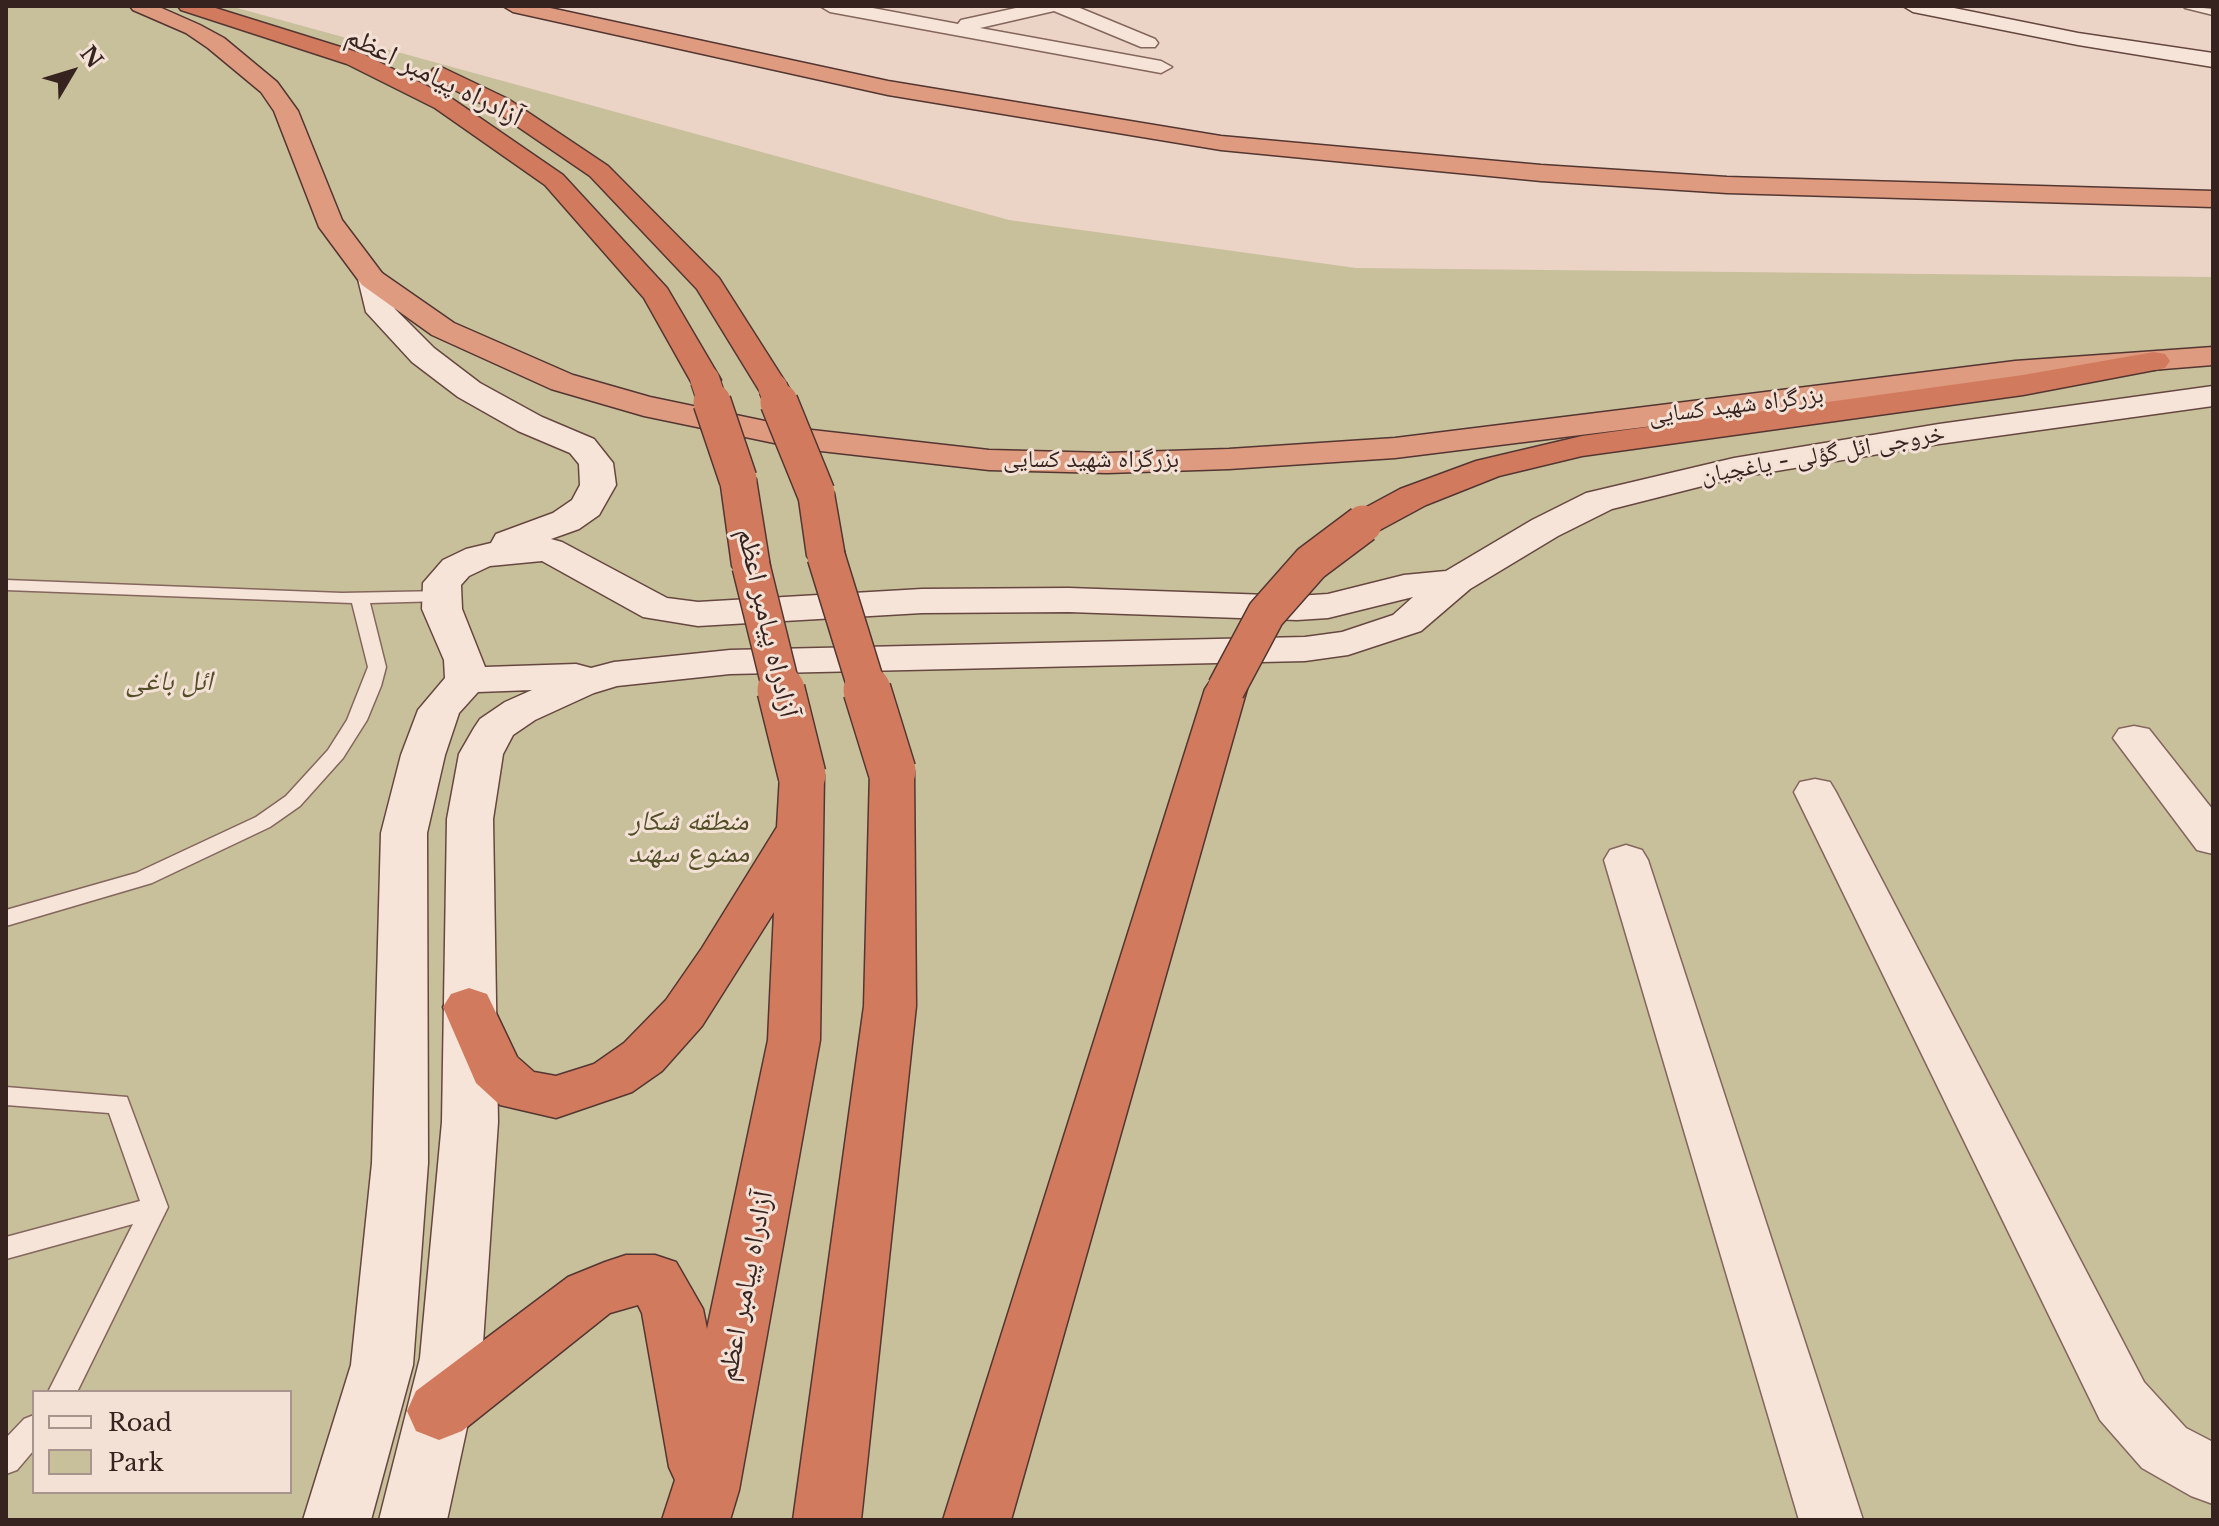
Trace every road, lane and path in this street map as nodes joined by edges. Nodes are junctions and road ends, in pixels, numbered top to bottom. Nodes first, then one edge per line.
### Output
1 (140, 6) edge
2 (188, 6) edge
3 (265, 6) edge
4 (513, 6) edge
5 (830, 6) edge
6 (1056, 6) edge
7 (1913, 6) edge
8 (1949, 6) edge
9 (2188, 6) edge
10 (2213, 12) edge
11 (2020, 18) edge
12 (947, 28) junction
13 (1148, 43) dead end
14 (2213, 52) edge
15 (2213, 60) edge
16 (1161, 67) dead end
17 (2213, 199) edge
18 (372, 279) junction
19 (2213, 356) edge
20 (2154, 361) junction
21 (2213, 396) edge
22 (1456, 581) junction
23 (449, 582) junction
24 (6, 585) edge
25 (360, 598) junction
26 (614, 674) junction
27 (466, 680) junction
28 (2134, 738) dead end
29 (1815, 792) dead end
30 (802, 799) junction
31 (2213, 840) edge
32 (1626, 860) dead end
33 (6, 918) edge
34 (469, 1007) junction
35 (6, 1096) edge
36 (155, 1207) junction
37 (6, 1248) edge
38 (63, 1390) edge
39 (439, 1411) junction
40 (32, 1430) edge
41 (6, 1460) edge
42 (2213, 1475) edge
43 (701, 1505) edge
44 (337, 1520) edge
45 (413, 1520) edge
46 (827, 1520) edge
47 (977, 1520) edge
48 (1831, 1520) edge

1 - 18 highway, بزرگراه شهید کسایی
2 - 30 highway, آزادراه پیامبر اعظم, bridge
3 - 46 highway, آزادراه پیامبر اعظم, bridge
4 - 17 highway
5 - 12 street
6 - 12 street
6 - 13 street
7 - 11 main road
8 - 11 main road
9 - 10 lane
11 - 14 main road
11 - 15 main road
12 - 16 street
18 - 20 highway, بزرگراه شهید کسایی
18 - 23 main road
19 - 20 highway, بزرگراه شهید کسایی
20 - 47 highway, bridge
21 - 22 main road, خروجی ائل گؤلی - یاغچیان
22 - 23 main road
22 - 26 main road
23 - 25 lane
23 - 27 main road
24 - 25 lane
25 - 33 lane
26 - 27 main road
26 - 34 main road
27 - 44 main road
28 - 31 street
29 - 42 street
30 - 34 highway
30 - 43 highway, آزادراه پیامبر اعظم
32 - 48 street
34 - 39 main road
35 - 36 lane
36 - 37 lane
36 - 38 lane
39 - 43 highway
39 - 45 main road
40 - 41 lane

